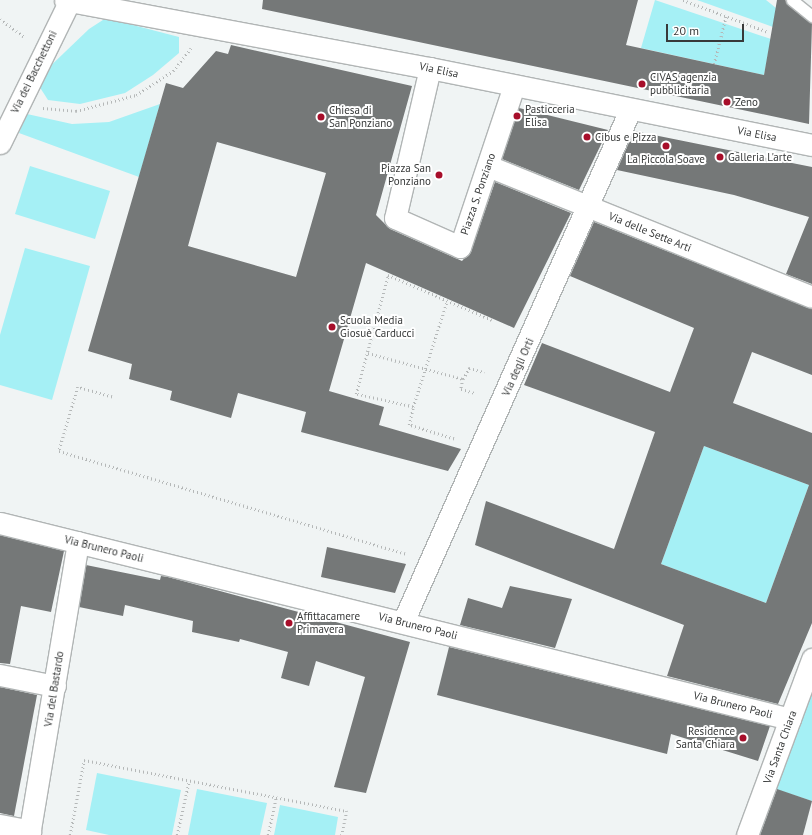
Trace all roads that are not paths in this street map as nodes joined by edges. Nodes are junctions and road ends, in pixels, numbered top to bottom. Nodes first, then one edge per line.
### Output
1 (69, 0) edge
2 (792, 0) edge
3 (812, 16) edge
4 (430, 68) junction
5 (514, 86) junction
6 (630, 110) junction
7 (0, 143) edge
8 (812, 145) edge
9 (488, 166) junction
10 (590, 207) junction
11 (812, 297) edge
12 (0, 523) edge
13 (78, 542) junction
14 (402, 622) junction
15 (812, 659) edge
16 (0, 675) edge
17 (55, 686) junction
18 (790, 719) junction
19 (0, 825) edge
20 (30, 833) edge
21 (747, 835) edge

1 - 4 street, Via Elisa
1 - 7 street, Via dei Bacchettoni
2 - 3 lane
4 - 5 street, Via Elisa
4 - 9 street, Piazza S. Ponziano
5 - 6 street, Via Elisa
5 - 9 street, Piazza S. Ponziano
6 - 8 street, Via Elisa
6 - 10 street, Via degli Orti
9 - 10 street, Via delle Sette Arti
10 - 11 street, Via delle Sette Arti
10 - 14 street, Via degli Orti
12 - 13 street, Via Brunero Paoli
13 - 14 street, Via Brunero Paoli
13 - 17 street, Via del Bastardo
14 - 18 street, Via Brunero Paoli
15 - 18 street, Via Santa Chiara
16 - 17 street
17 - 20 street, Via del Bastardo
18 - 21 street, Via Santa Chiara
19 - 20 street

